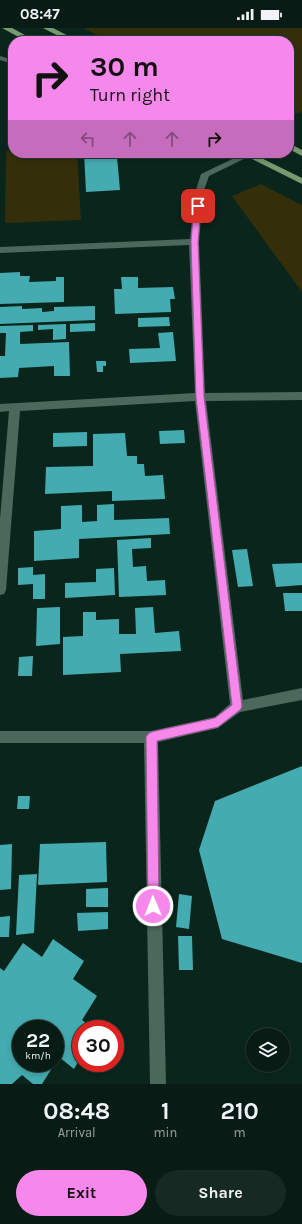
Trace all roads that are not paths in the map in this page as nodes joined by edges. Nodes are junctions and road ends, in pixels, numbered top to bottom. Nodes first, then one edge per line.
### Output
1 (6, 28) edge
2 (47, 28) edge
3 (22, 36) edge
4 (64, 36) edge
5 (238, 158) edge
6 (254, 158) edge
7 (302, 181) edge
8 (194, 242) junction
9 (0, 250) edge
10 (302, 396) edge
11 (200, 397) junction
12 (15, 407) junction
13 (0, 408) edge
14 (0, 590) edge
15 (302, 694) edge
16 (237, 707) junction
17 (0, 737) edge
18 (151, 737) junction
19 (158, 1084) edge

1 - 3 main road
2 - 4 main road
5 - 8 street
6 - 7 main road
8 - 9 street
8 - 11 street
10 - 11 street
11 - 12 street
11 - 16 street
12 - 13 street
12 - 14 street
15 - 16 street
16 - 18 street
17 - 18 street
18 - 19 street

